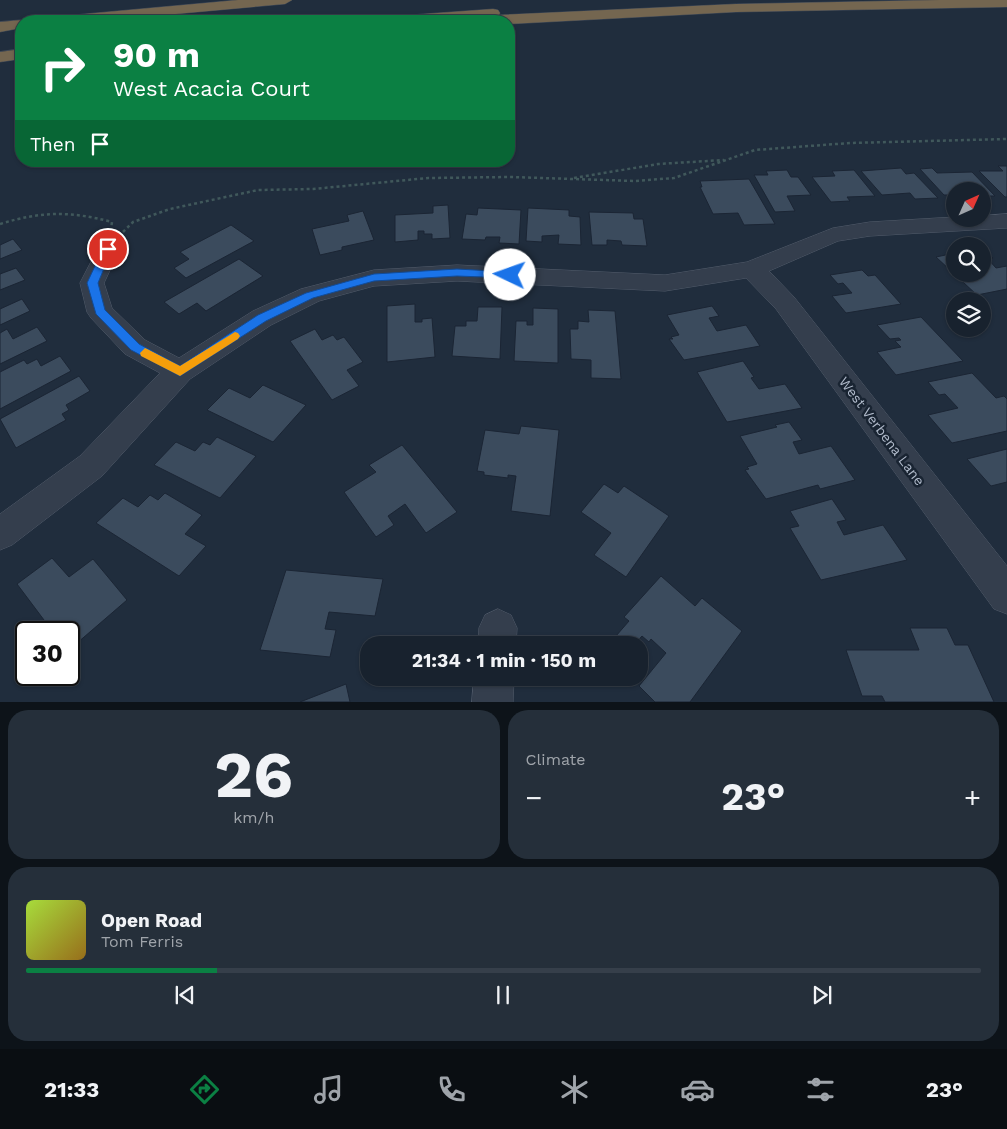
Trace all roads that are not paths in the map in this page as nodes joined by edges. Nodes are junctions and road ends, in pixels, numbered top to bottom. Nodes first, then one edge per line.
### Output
1 (285, 0) edge
2 (716, 0) edge
3 (1007, 3) edge
4 (119, 15) edge
5 (477, 15) edge
6 (515, 19) edge
7 (15, 25) edge
8 (0, 26) edge
9 (15, 55) edge
10 (0, 57) edge
11 (15, 60) edge
12 (0, 61) edge
13 (1007, 221) edge
14 (108, 249) road end
15 (752, 269) junction
16 (180, 371) junction
17 (0, 534) edge
18 (1007, 596) edge
19 (493, 686) edge
20 (492, 702) edge

1 - 4 highway
2 - 5 highway
3 - 6 highway
7 - 8 highway
9 - 10 highway
11 - 12 highway
13 - 15 street
14 - 16 street
15 - 16 street
15 - 18 street, West Verbena Lane
16 - 17 street
19 - 20 street

